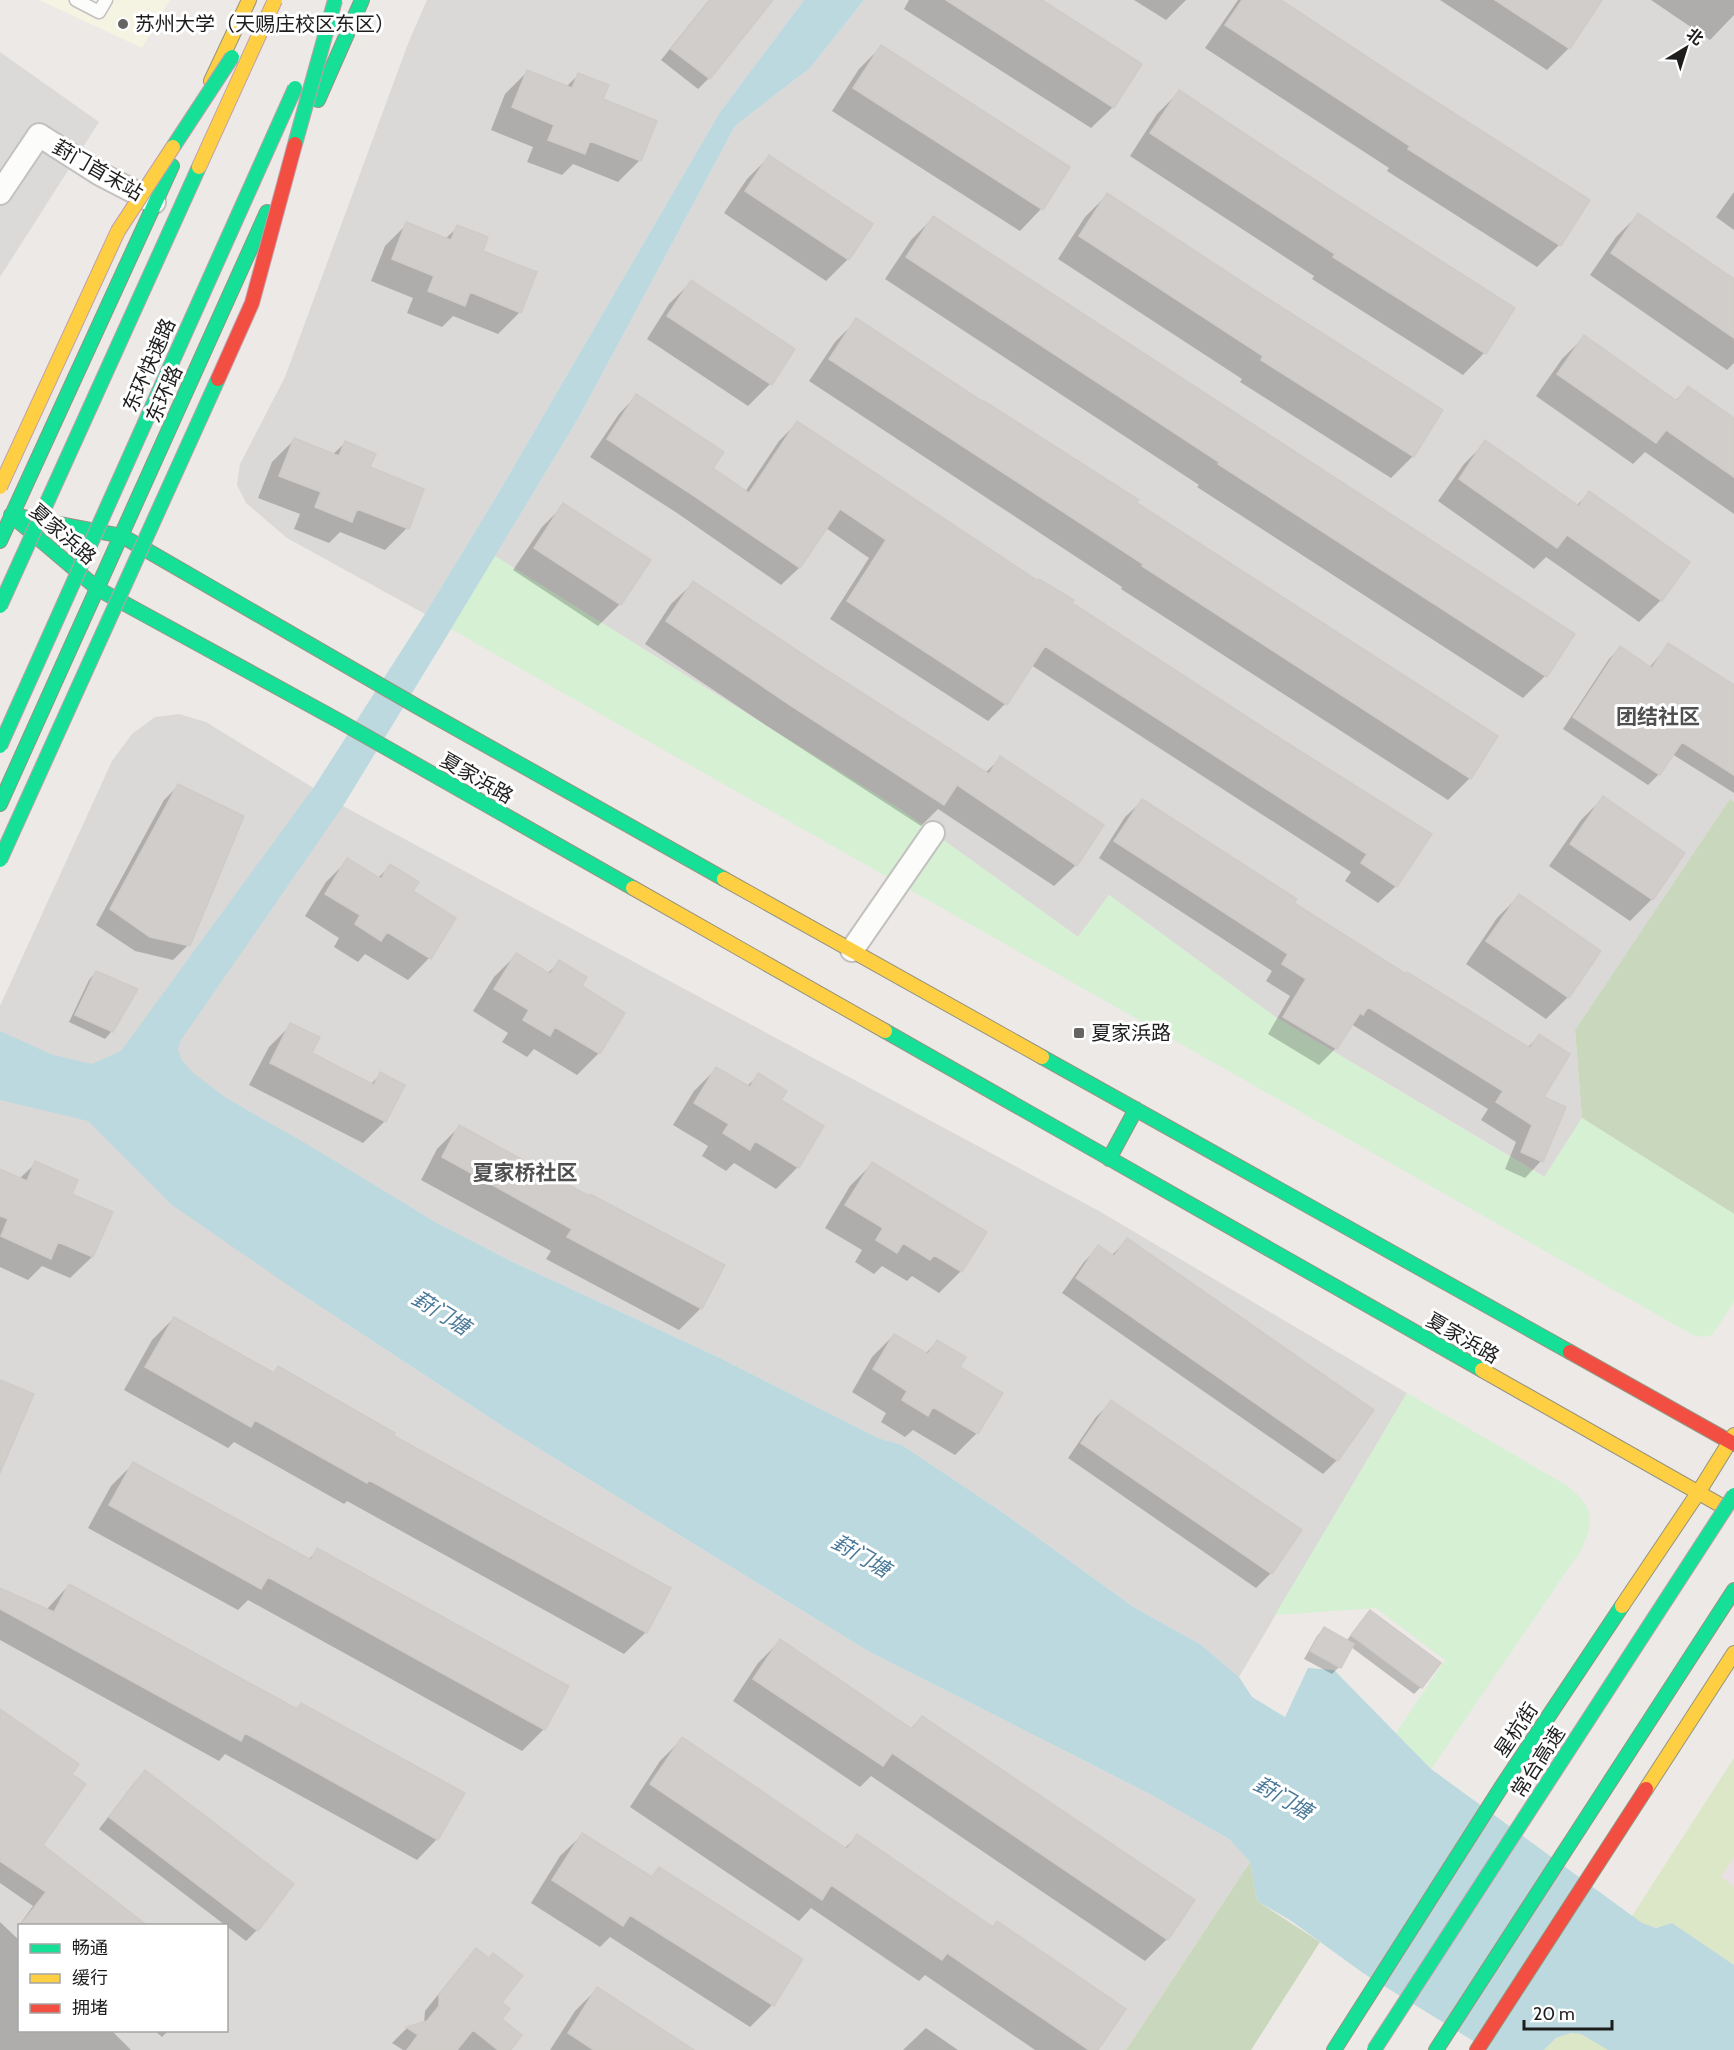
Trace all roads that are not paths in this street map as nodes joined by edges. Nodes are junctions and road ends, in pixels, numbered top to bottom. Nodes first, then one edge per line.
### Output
1 (76, 0) edge
2 (106, 0) edge
3 (249, 0) edge
4 (269, 0) edge
5 (275, 0) edge
6 (335, 0) edge
7 (362, 0) edge
8 (0, 193) edge
9 (155, 203) junction
10 (0, 487) edge
11 (0, 506) edge
12 (12, 515) junction
13 (122, 536) junction
14 (0, 541) edge
15 (98, 589) junction
16 (0, 606) edge
17 (0, 746) edge
18 (0, 804) edge
19 (933, 833) dead end
20 (0, 860) edge
21 (852, 950) junction
22 (1136, 1109) junction
23 (1109, 1160) junction
24 (1733, 1440) edge
25 (1698, 1493) junction
26 (1734, 1494) edge
27 (1734, 1513) edge
28 (1734, 1590) edge
29 (1734, 1653) edge
30 (1335, 2050) edge
31 (1374, 2050) edge
32 (1436, 2050) edge
33 (1477, 2050) edge

1 - 2 lane
3 - 9 main road
4 - 10 main road, bridge
5 - 16 main road, 东环快速路, bridge
6 - 17 main road, 东环快速路, bridge
6 - 20 main road, bridge
7 - 13 main road, 东环路
8 - 9 street, 葑门首末站
9 - 12 main road
11 - 12 main road
12 - 13 main road, 夏家浜路
12 - 14 main road
12 - 15 main road, 夏家浜路
13 - 15 main road, 东环路
13 - 21 main road, 夏家浜路
15 - 18 main road, 东环路
15 - 23 main road, 夏家浜路
19 - 21 street
21 - 22 main road, 夏家浜路
22 - 23 main road
22 - 24 main road, 夏家浜路
23 - 25 main road, 夏家浜路
24 - 25 main road, 星杭街
25 - 27 main road, 夏家浜路
25 - 30 main road, 星杭街
26 - 31 main road, 常台高速, bridge
28 - 32 main road
29 - 33 main road

